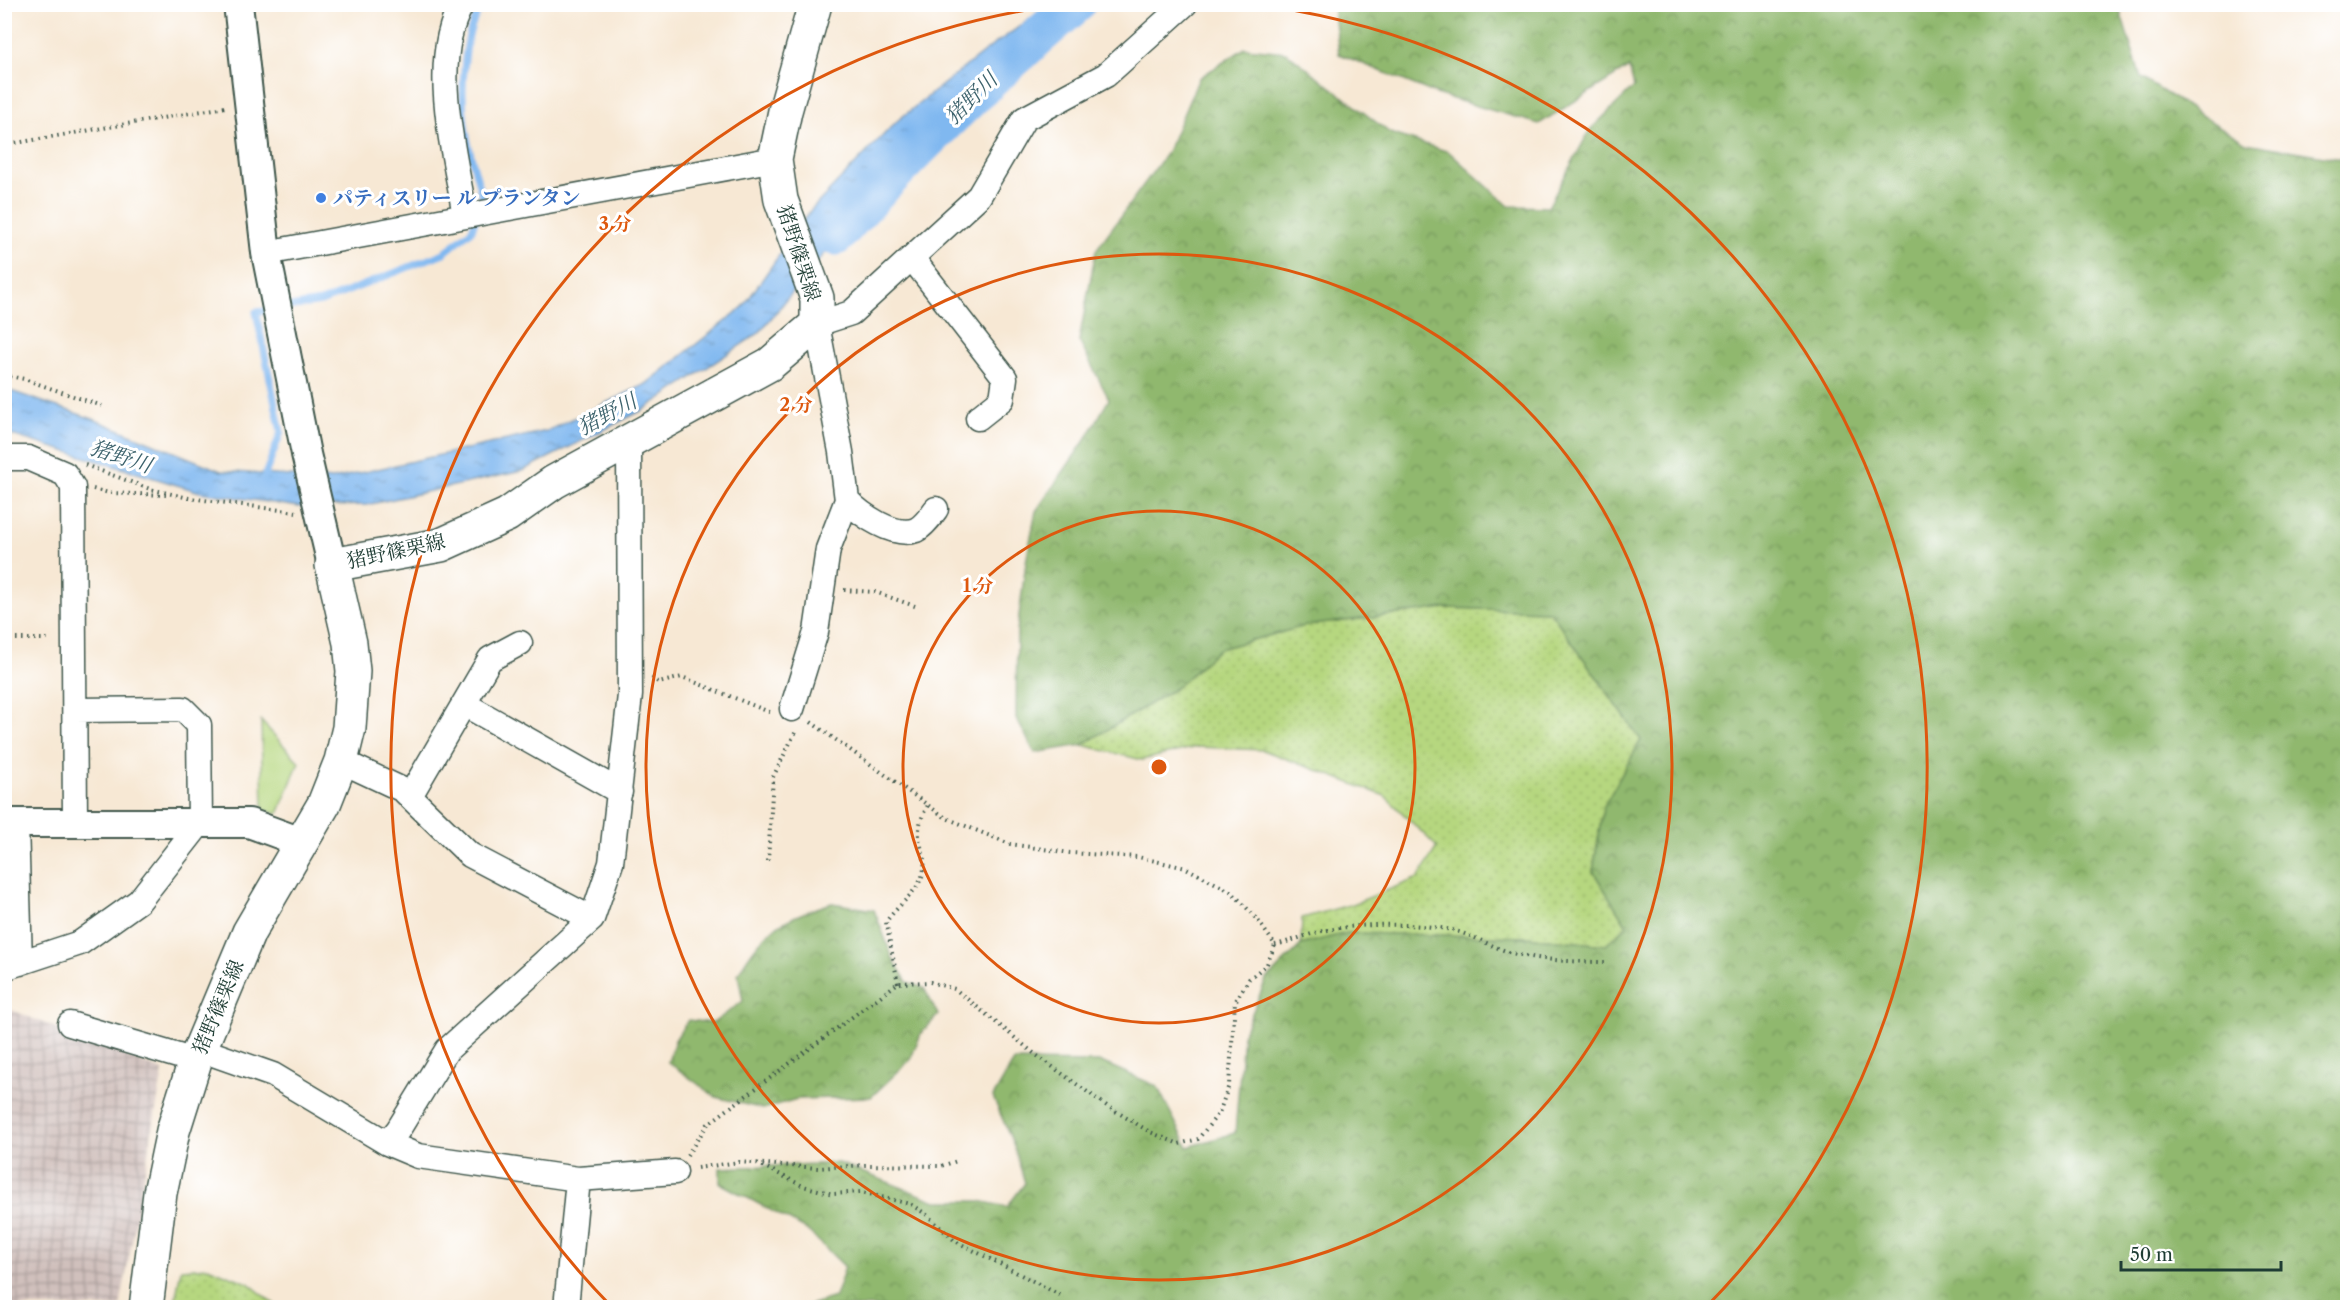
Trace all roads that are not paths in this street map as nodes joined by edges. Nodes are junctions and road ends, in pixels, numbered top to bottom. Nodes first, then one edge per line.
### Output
1 (238, 4) edge
2 (462, 4) edge
3 (815, 4) edge
4 (1185, 4) edge
5 (774, 159) junction
6 (465, 216) junction
7 (266, 253) junction
8 (912, 258) junction
9 (817, 311) junction
10 (978, 418) dead end
11 (629, 441) junction
12 (4, 458) edge
13 (847, 500) junction
14 (936, 509) dead end
15 (332, 565) junction
16 (520, 643) dead end
17 (464, 704) junction
18 (792, 709) road end
19 (75, 710) junction
20 (341, 761) junction
21 (620, 792) junction
22 (410, 796) junction
23 (10, 823) edge
24 (75, 823) junction
25 (200, 823) junction
26 (301, 842) junction
27 (592, 919) junction
28 (12, 966) edge
29 (70, 1024) dead end
30 (197, 1055) junction
31 (387, 1143) junction
32 (675, 1172) road end
33 (578, 1179) junction
34 (146, 1308) edge
35 (566, 1308) edge

1 - 7 street
2 - 6 street
3 - 5 main road, 猪野篠栗線
4 - 8 street
5 - 6 street
5 - 9 main road, 猪野篠栗線
6 - 7 street
7 - 15 street
8 - 9 street
8 - 10 street
9 - 11 main road, 猪野篠栗線
9 - 13 street
11 - 15 main road, 猪野篠栗線
11 - 21 street
12 - 19 street
13 - 14 street
13 - 18 street
15 - 20 main road, 猪野篠栗線
16 - 17 street
17 - 21 street
17 - 22 street
19 - 24 street
19 - 25 street
20 - 22 street
20 - 26 main road, 猪野篠栗線
21 - 27 street
22 - 27 street
23 - 24 street
23 - 28 street
24 - 25 street
25 - 26 street
25 - 28 street
26 - 30 main road, 猪野篠栗線
27 - 31 street
29 - 30 street
30 - 31 street
30 - 34 main road, 猪野篠栗線
31 - 33 street
32 - 33 street
33 - 35 street

